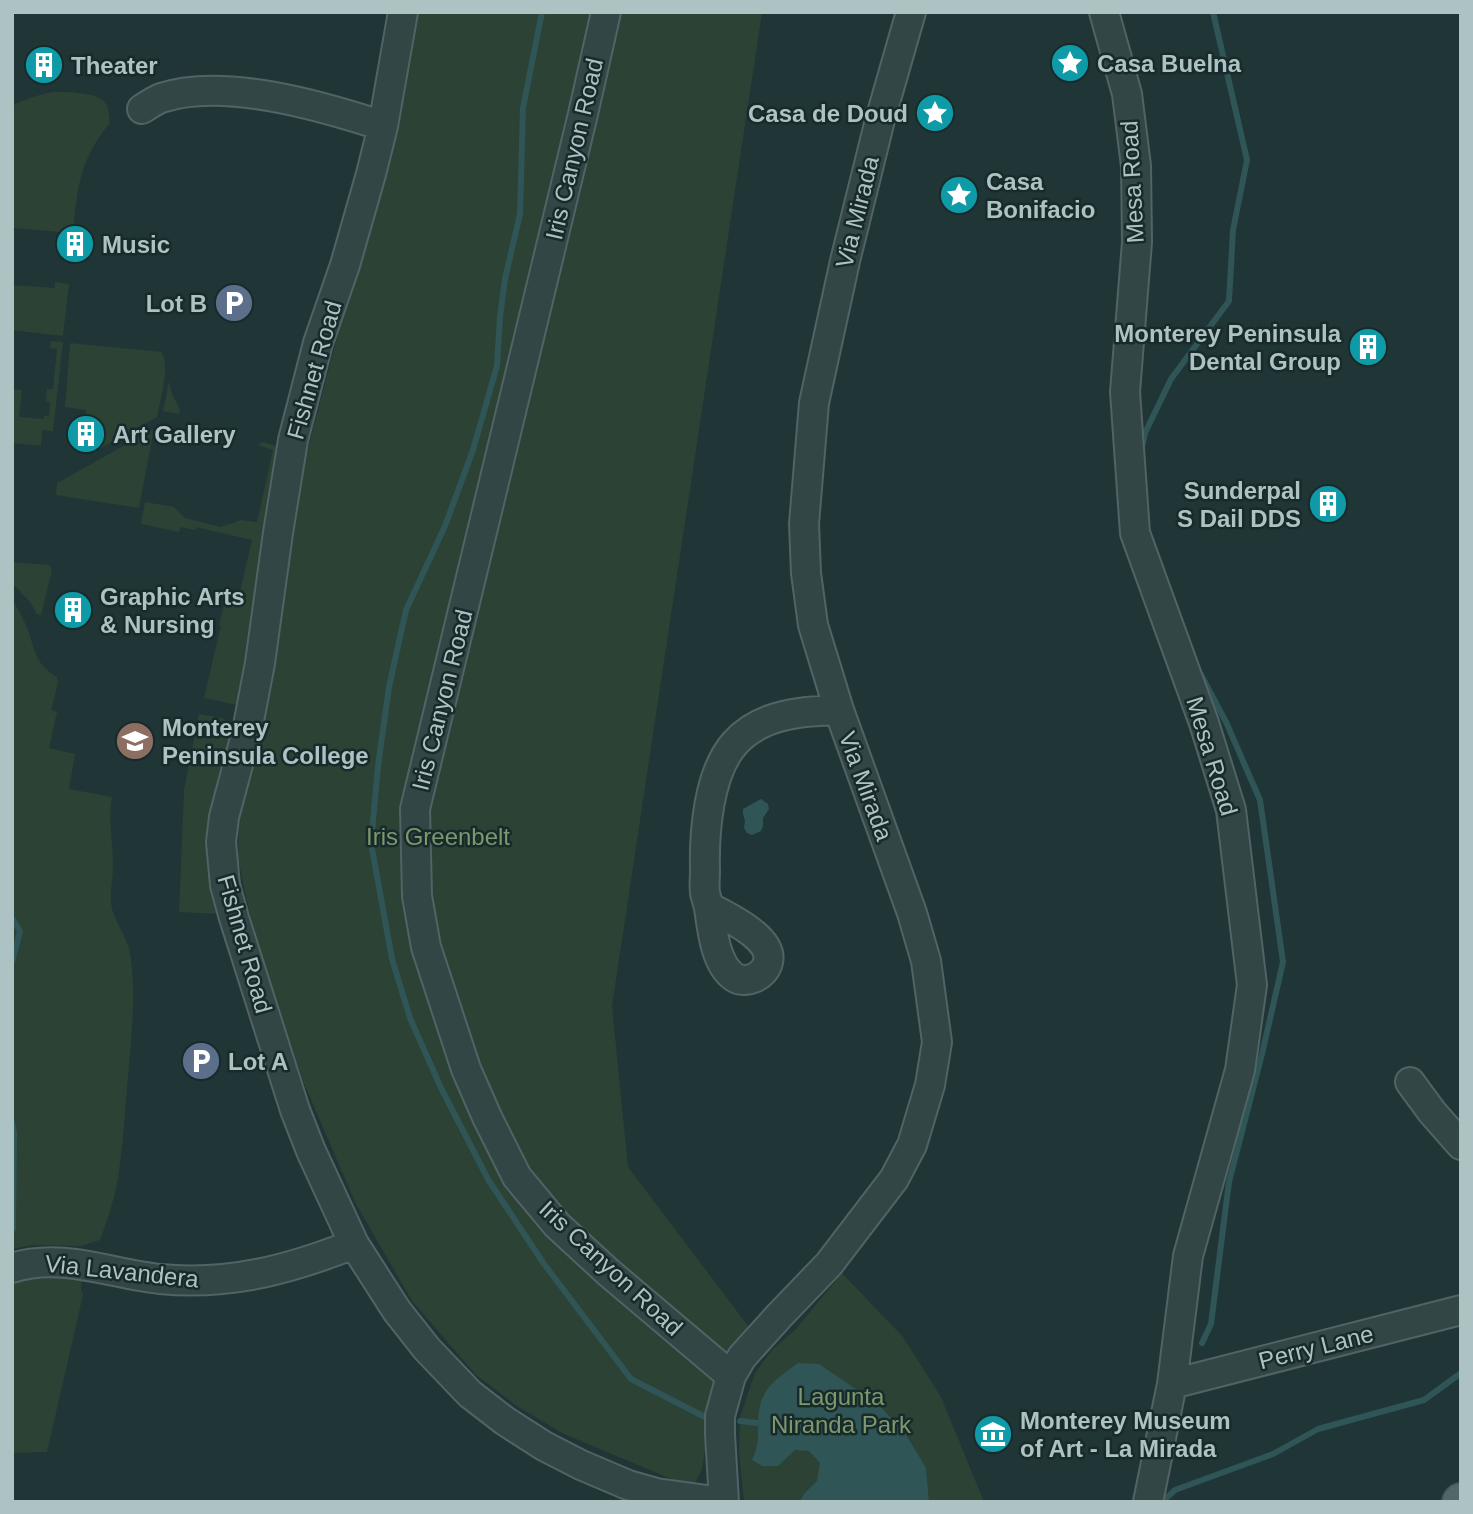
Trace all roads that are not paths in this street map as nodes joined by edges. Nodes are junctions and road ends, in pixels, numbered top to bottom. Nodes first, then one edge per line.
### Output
1 (403, 12) edge
2 (606, 12) edge
3 (911, 12) edge
4 (1104, 12) edge
5 (142, 109) dead end
6 (383, 126) junction
7 (838, 710) junction
8 (709, 906) dead end
9 (1410, 1082) dead end
10 (1461, 1145) edge
11 (354, 1244) junction
12 (12, 1268) edge
13 (1461, 1310) edge
14 (731, 1376) junction
15 (1172, 1384) junction
16 (723, 1502) edge
17 (1148, 1502) edge

1 - 6 street, Fishnet Road
2 - 14 street, Iris Canyon Road
3 - 7 street, Via Mirada
4 - 15 street, Mesa Road
5 - 6 street
6 - 11 street, Fishnet Road
7 - 8 street
7 - 14 street, Via Mirada
9 - 10 street
11 - 12 street, Via Lavandera
11 - 16 street, Fishnet Road
13 - 15 street, Perry Lane
14 - 16 street, Via Mirada
15 - 17 street, Mesa Road

